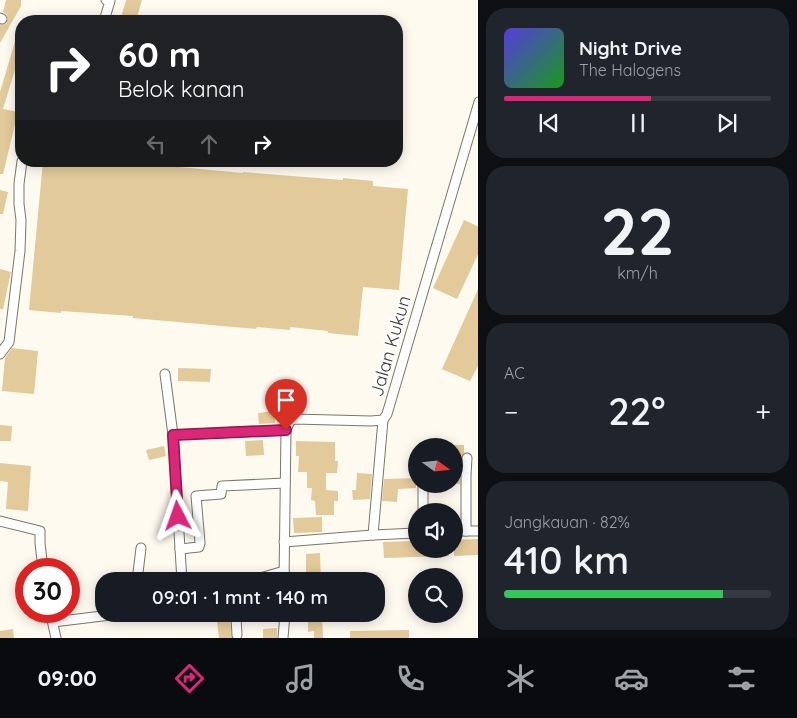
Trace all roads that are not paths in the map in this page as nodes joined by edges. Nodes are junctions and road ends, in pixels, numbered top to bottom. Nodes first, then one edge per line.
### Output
1 (109, 0) edge
2 (105, 15) edge
3 (478, 102) edge
4 (21, 167) edge
5 (0, 354) edge
6 (165, 374) dead end
7 (383, 420) junction
8 (286, 430) junction
9 (173, 435) junction
10 (467, 458) dead end
11 (285, 483) junction
12 (0, 521) edge
13 (463, 530) edge
14 (466, 530) junction
15 (478, 531) edge
16 (408, 533) edge
17 (373, 535) junction
18 (284, 542) junction
19 (141, 548) dead end
20 (180, 549) junction
21 (42, 558) edge
22 (284, 571) joint
23 (138, 572) edge
24 (181, 572) edge
25 (281, 572) edge
26 (95, 617) edge
27 (80, 619) edge
28 (236, 622) edge
29 (284, 622) edge
30 (53, 623) edge
31 (237, 635) dead end
32 (56, 638) edge
33 (284, 638) edge

1 - 2 street
3 - 7 street, Jalan Kukun
4 - 5 street
6 - 9 street
7 - 8 street, Jalan Kukun
7 - 17 street
8 - 9 street
8 - 11 street
9 - 20 street
10 - 14 street
11 - 18 street
11 - 20 street
12 - 21 street
13 - 14 street
14 - 15 street
16 - 17 street
17 - 18 street
18 - 22 street
19 - 23 street
20 - 24 street
22 - 25 street
26 - 27 street
28 - 31 street
29 - 33 street
30 - 32 street

